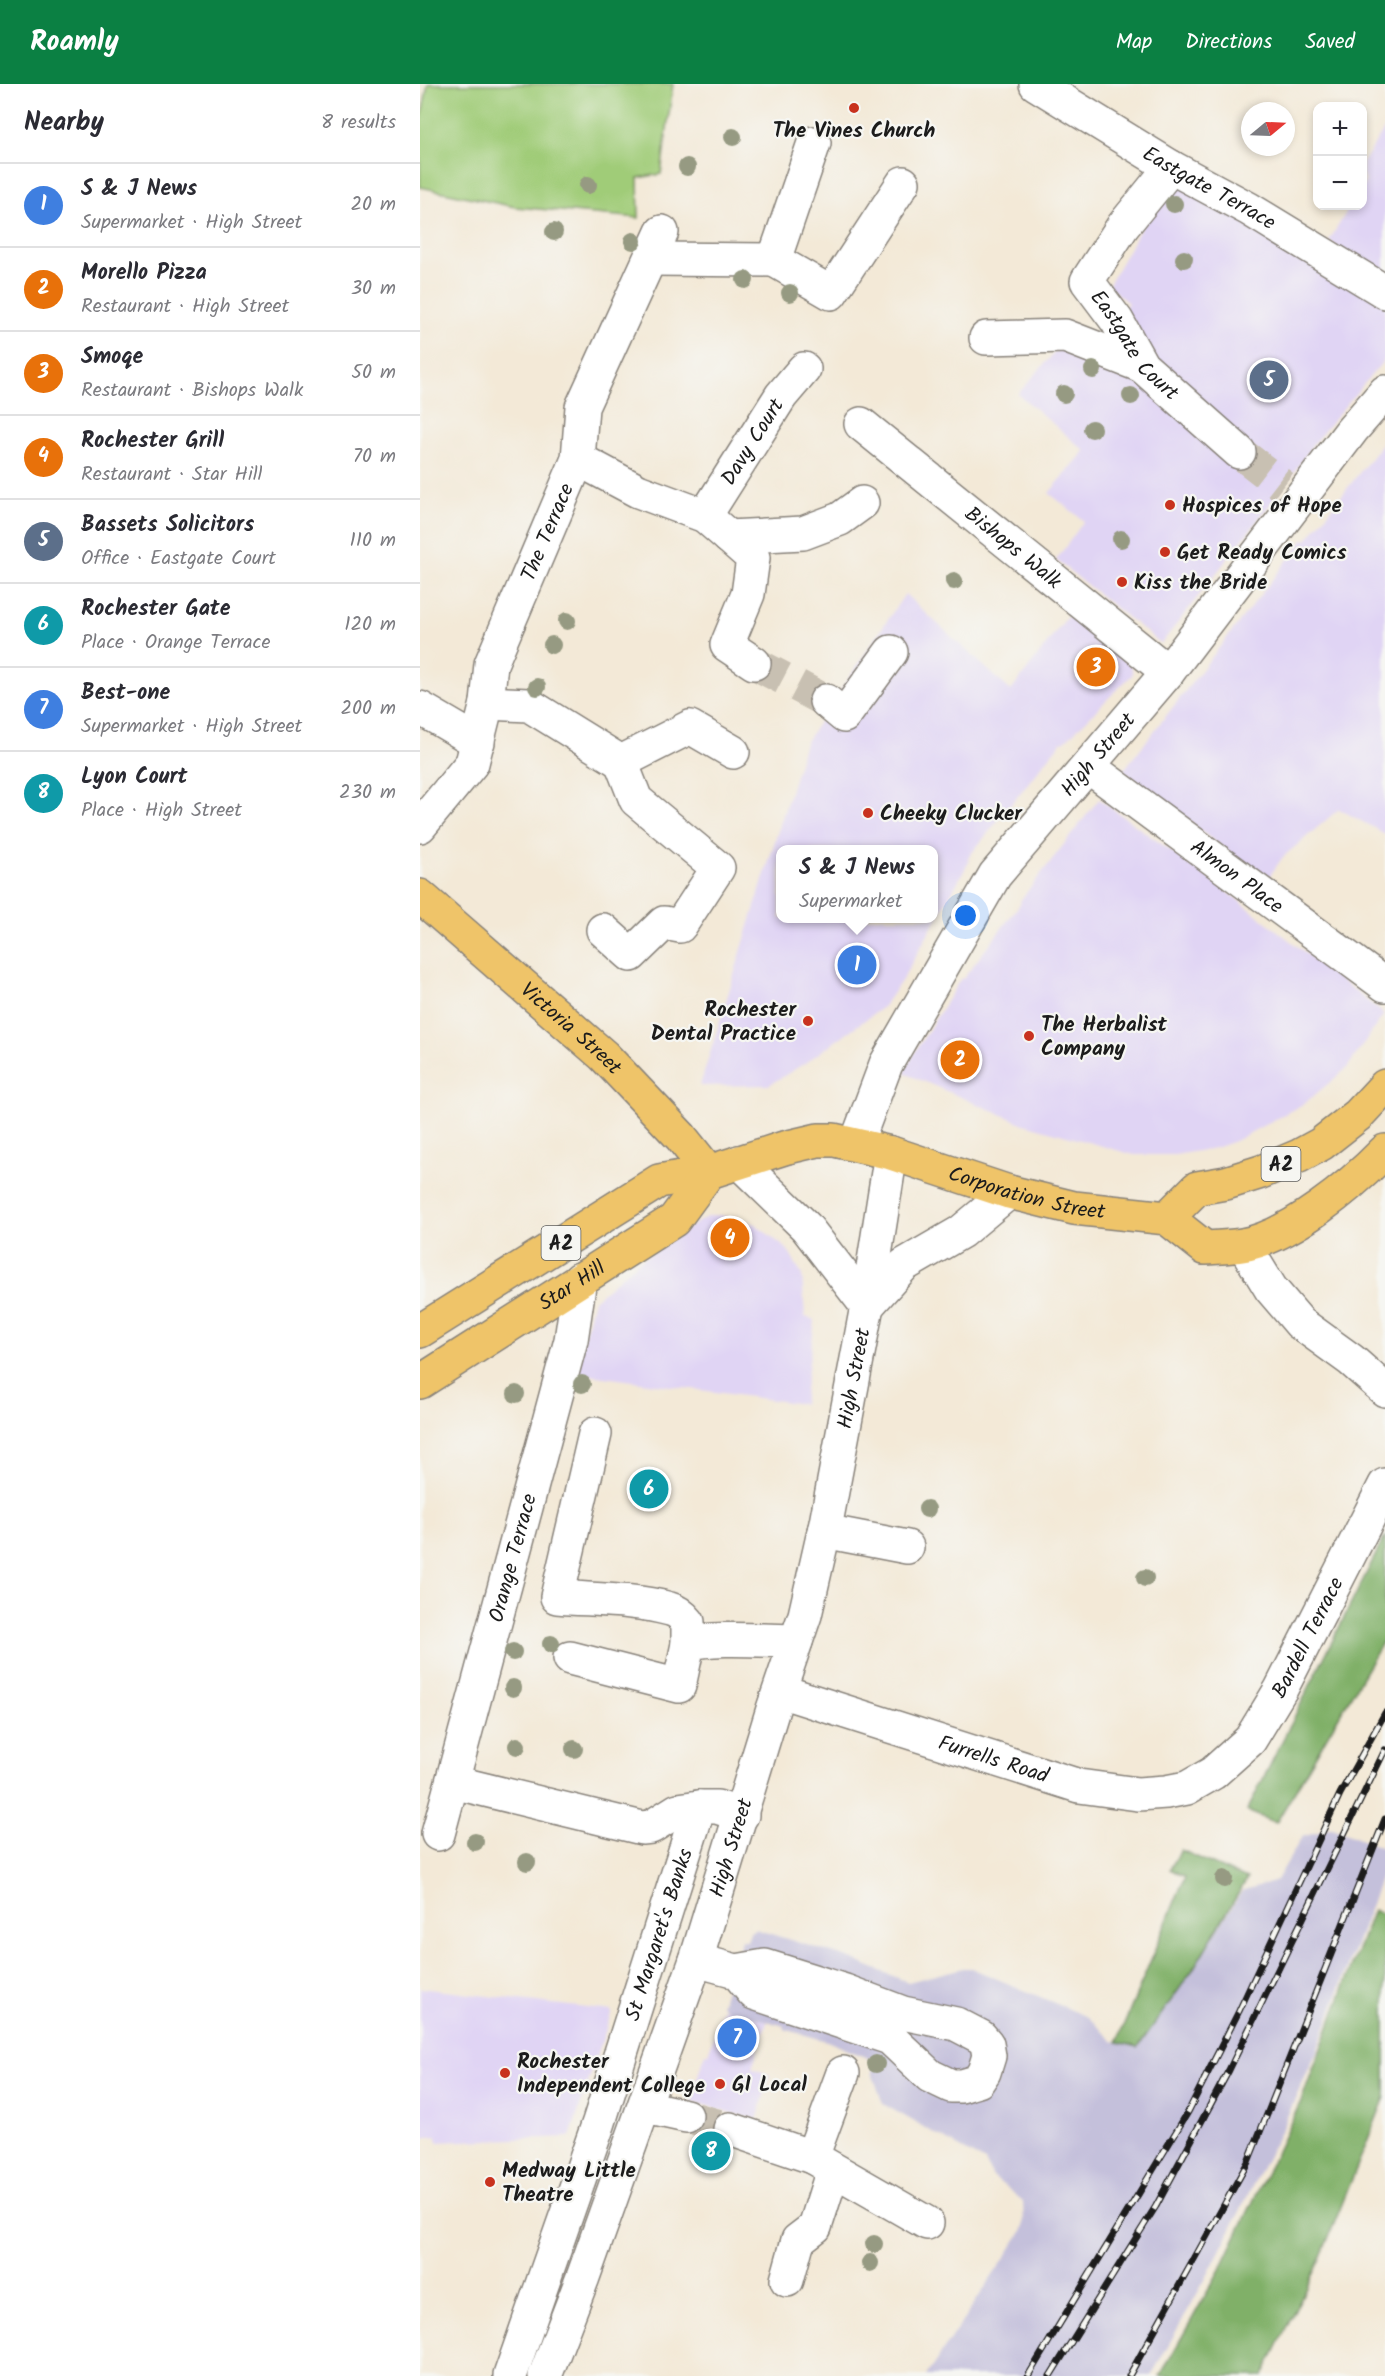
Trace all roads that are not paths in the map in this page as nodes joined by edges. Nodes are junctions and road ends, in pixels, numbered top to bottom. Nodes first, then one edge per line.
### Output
1 (1036, 84) edge
2 (814, 143) dead end
3 (1171, 167) junction
4 (903, 183) dead end
5 (774, 260) junction
6 (1385, 292) edge
7 (986, 338) dead end
8 (1142, 366) junction
9 (804, 369) dead end
10 (1385, 392) edge
11 (861, 424) dead end
12 (1239, 452) tunnel mouth
13 (578, 459) junction
14 (862, 503) dead end
15 (705, 516) junction
16 (729, 537) junction
17 (891, 652) dead end
18 (753, 663) tunnel mouth
19 (1168, 672) junction
20 (826, 701) tunnel mouth
21 (487, 703) junction
22 (420, 708) edge
23 (478, 742) junction
24 (733, 752) dead end
25 (621, 762) junction
26 (1089, 767) junction
27 (420, 826) edge
28 (420, 896) edge
29 (603, 930) dead end
30 (1385, 985) edge
31 (1385, 1086) edge
32 (856, 1144) junction
33 (1385, 1151) edge
34 (891, 1153) junction
35 (724, 1167) junction
36 (1009, 1192) junction
37 (1167, 1218) junction
38 (1244, 1245) junction
39 (580, 1279) junction
40 (867, 1306) junction
41 (420, 1331) edge
42 (420, 1382) edge
43 (1385, 1390) edge
44 (596, 1434) dead end
45 (1385, 1485) edge
46 (824, 1531) junction
47 (908, 1547) dead end
48 (796, 1641) junction
49 (688, 1644) junction
50 (570, 1658) dead end
51 (780, 1691) junction
52 (1208, 1776) joint
53 (461, 1784) dead end
54 (699, 1807) junction
55 (742, 1815) junction
56 (438, 1834) dead end
57 (696, 1960) junction
58 (736, 1971) junction
59 (843, 2073) dead end
60 (645, 2107) junction
61 (686, 2116) tunnel mouth
62 (730, 2129) tunnel mouth
63 (823, 2163) junction
64 (927, 2223) dead end
65 (788, 2280) dead end
66 (510, 2376) edge
67 (545, 2376) edge

1 - 3 street, Eastgate Terrace
2 - 5 street
3 - 6 street, Eastgate Terrace
3 - 8 street, Eastgate Court
4 - 5 street
5 - 13 street, The Terrace
7 - 8 street
8 - 12 street, Eastgate Court
9 - 15 street, Davy Court
10 - 19 street, High Street
11 - 19 street, Bishops Walk
13 - 15 street
13 - 21 street, The Terrace
14 - 16 street
15 - 16 street
16 - 18 street
17 - 20 street
19 - 26 street, High Street
21 - 23 street, The Terrace
21 - 25 street
22 - 23 street
23 - 27 street, The Terrace
24 - 25 street
25 - 29 street
26 - 30 street, Almon Place
26 - 32 street, High Street
28 - 35 main road, Victoria Street
31 - 37 main road, A2
32 - 34 main road, Star Hill / A2
32 - 35 main road, Star Hill / A2
33 - 38 main road
34 - 36 main road, Corporation Street / A2
34 - 40 street, High Street
35 - 39 main road, Star Hill / A2
35 - 40 street, High Street
35 - 41 main road, Star Hill / A2
36 - 37 main road, Corporation Street / A2
36 - 40 street
37 - 38 main road
38 - 43 street
39 - 42 main road, Star Hill / A2
39 - 56 street, Orange Terrace
40 - 46 street, High Street
44 - 49 street
45 - 52 street, Bardell Terrace
46 - 47 street
46 - 48 street, High Street
48 - 49 street
48 - 51 street, High Street
49 - 50 street
51 - 52 street, Furrells Road
51 - 55 street, High Street
53 - 54 street
54 - 55 street
54 - 66 street, St Margaret's Banks
55 - 57 street, High Street
57 - 58 street
57 - 60 street, High Street
58 - 58 street
59 - 63 street
60 - 61 street
60 - 67 street, High Street
62 - 63 street
63 - 64 street
63 - 65 street

